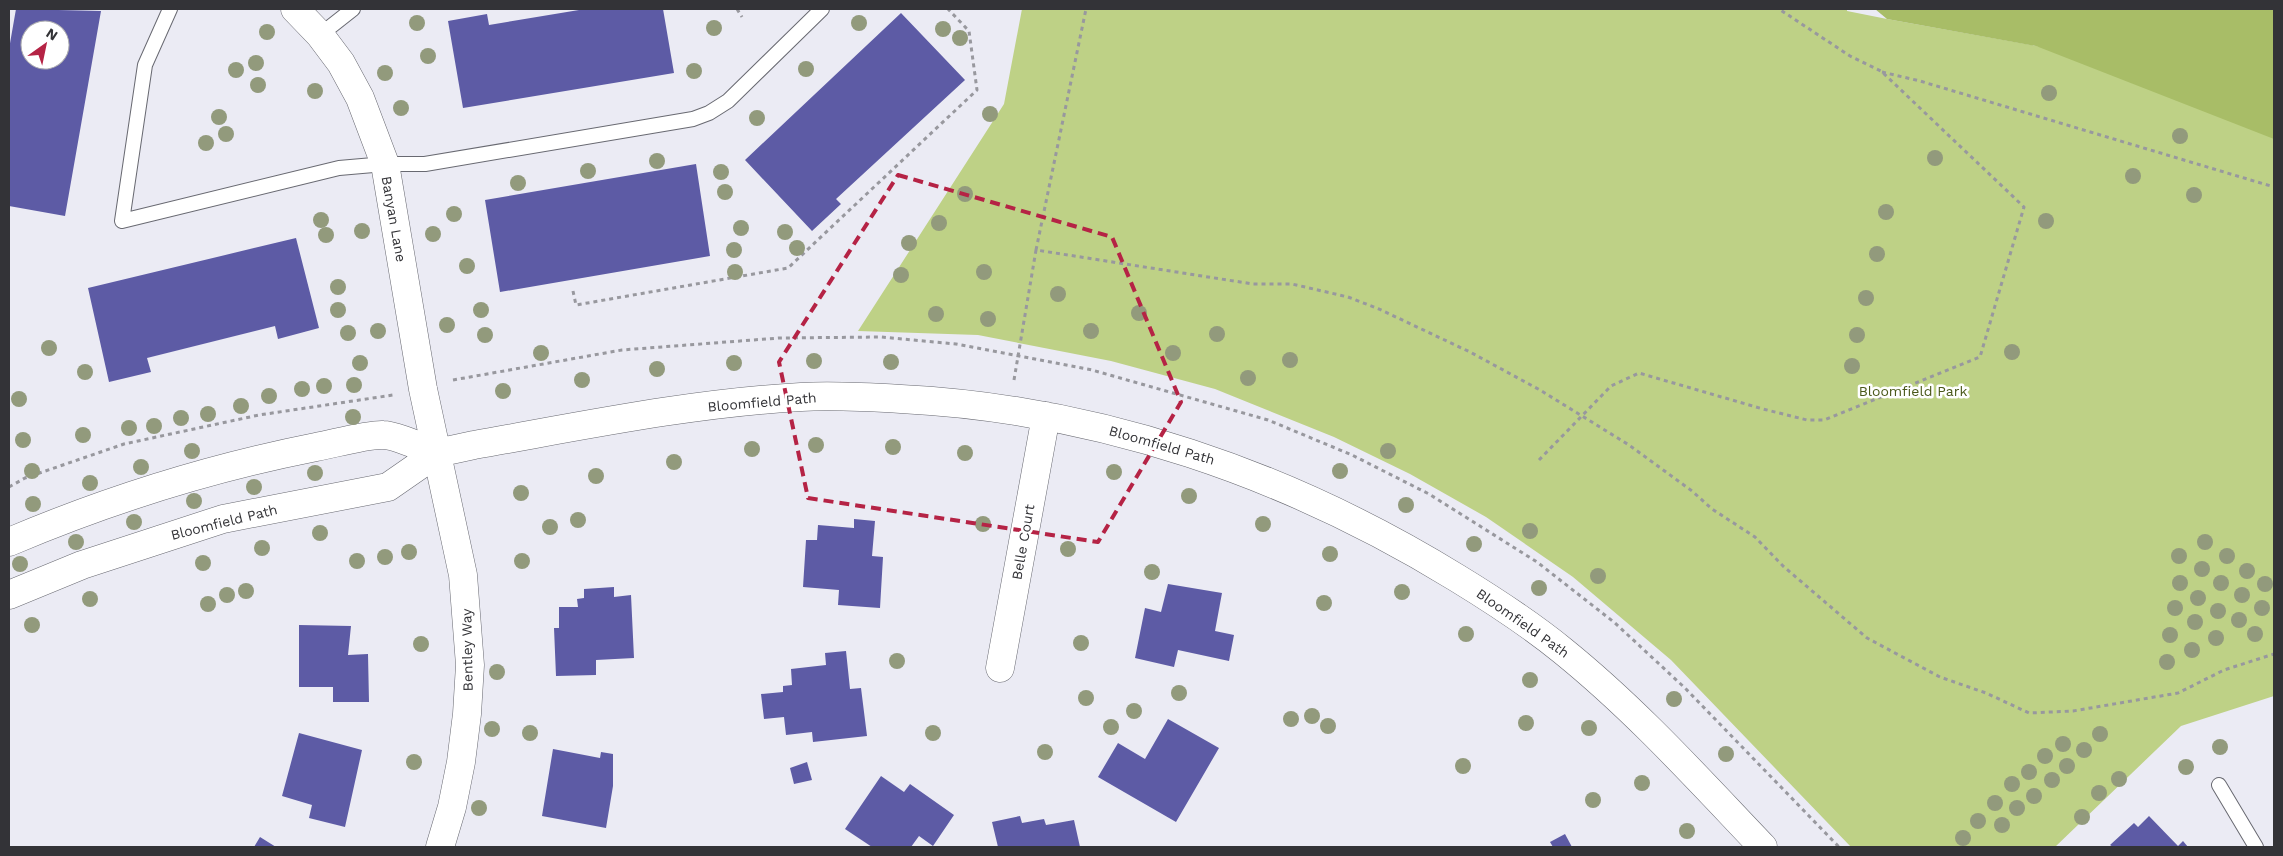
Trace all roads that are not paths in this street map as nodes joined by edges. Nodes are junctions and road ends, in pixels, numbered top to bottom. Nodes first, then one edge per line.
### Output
1 (170, 9) edge
2 (295, 9) edge
3 (354, 9) edge
4 (822, 9) edge
5 (320, 35) junction
6 (385, 164) junction
7 (1046, 416) junction
8 (437, 452) junction
9 (9, 542) edge
10 (9, 595) edge
11 (1000, 668) dead end
12 (2219, 785) dead end
13 (440, 847) edge
14 (1763, 847) edge
15 (2256, 847) edge

1 - 6 lane
2 - 5 street, Banyan Lane
3 - 5 lane
4 - 6 lane
5 - 6 street, Banyan Lane
6 - 8 street, Banyan Lane
7 - 8 street, Bloomfield Path
7 - 11 street, Belle Court
7 - 14 street, Bloomfield Path
8 - 9 street, Bloomfield Path
8 - 10 street, Bloomfield Path
8 - 13 street, Bentley Way
12 - 15 lane

